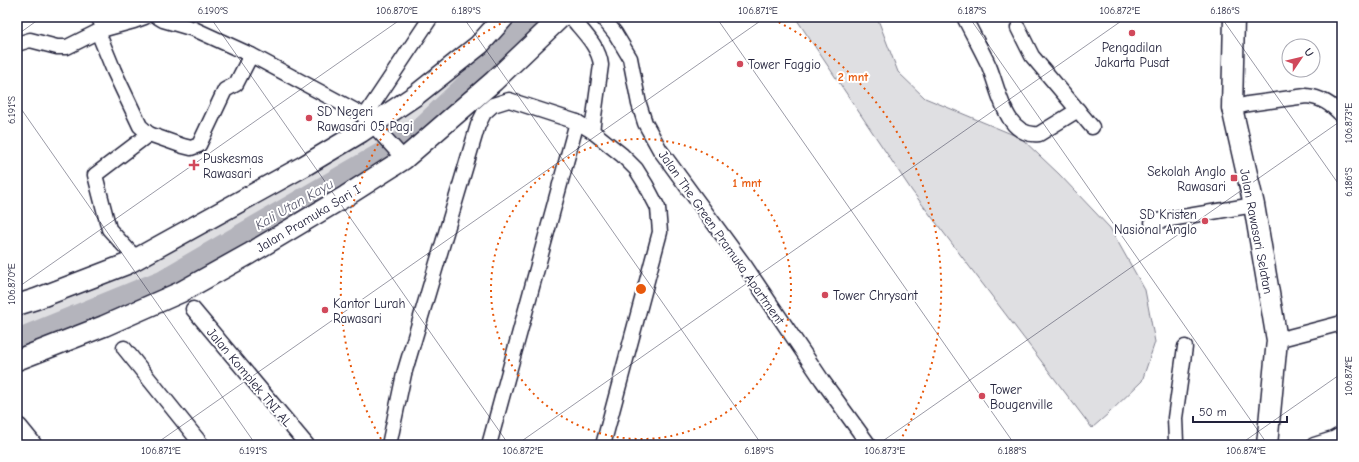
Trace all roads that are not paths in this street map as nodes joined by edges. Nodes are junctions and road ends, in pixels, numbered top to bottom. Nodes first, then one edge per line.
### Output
1 (145, 17) edge
2 (158, 17) edge
3 (431, 17) edge
4 (503, 17) edge
5 (561, 17) edge
6 (571, 17) edge
7 (602, 17) edge
8 (964, 17) edge
9 (1234, 17) edge
10 (100, 23) edge
11 (1018, 28) dead end
12 (17, 44) edge
13 (251, 54) junction
14 (1232, 108) junction
15 (1078, 110) junction
16 (1342, 116) edge
17 (376, 118) junction
18 (577, 122) junction
19 (1092, 127) dead end
20 (592, 131) junction
21 (150, 134) junction
22 (403, 158) junction
23 (1254, 204) junction
24 (1152, 222) dead end
25 (137, 258) junction
26 (17, 305) edge
27 (193, 309) dead end
28 (1342, 323) edge
29 (1277, 340) junction
30 (1186, 347) dead end
31 (124, 348) dead end
32 (17, 360) edge
33 (17, 430) edge
34 (1342, 434) edge
35 (30, 445) edge
36 (202, 445) edge
37 (308, 445) edge
38 (389, 445) edge
39 (489, 445) edge
40 (603, 445) edge
41 (869, 445) edge
42 (1177, 445) edge
43 (1267, 445) edge
44 (1314, 445) edge

1 - 10 street
2 - 13 street
3 - 17 street
4 - 17 street
5 - 22 street, Jalan Pramuka Sari I
6 - 20 street
7 - 41 street, Jalan The Green Pramuka Apartment
8 - 15 street
9 - 14 street, Jalan Rawasari Selatan
10 - 12 street
10 - 21 street
11 - 15 street
13 - 17 street
13 - 21 street
14 - 16 street
14 - 23 street, Jalan Rawasari Selatan
15 - 19 street
17 - 22 street
17 - 25 street
18 - 20 street
18 - 38 street
18 - 39 street
20 - 40 street
21 - 25 street
22 - 32 street, Jalan Pramuka Sari I
23 - 24 street
23 - 29 street, Jalan Rawasari Selatan
25 - 26 street
27 - 37 street, Jalan Komplek TNI AL
28 - 29 street
29 - 43 street, Jalan Rawasari Selatan
30 - 42 street
31 - 36 street
33 - 35 main road
34 - 44 street

